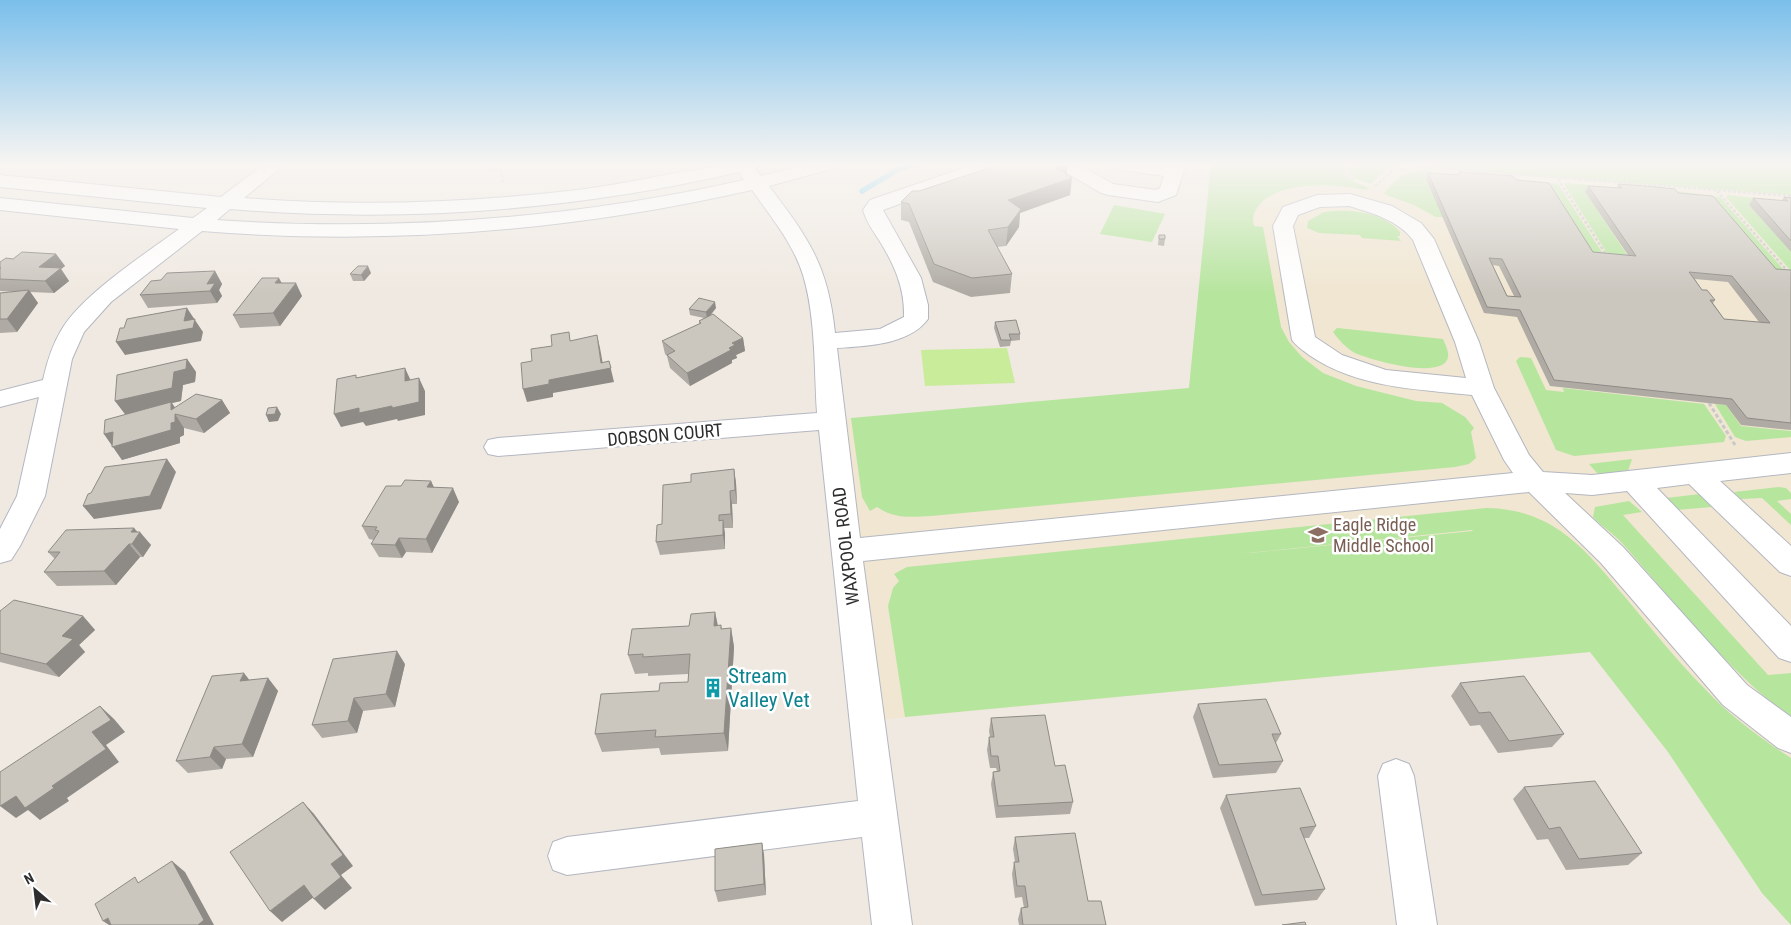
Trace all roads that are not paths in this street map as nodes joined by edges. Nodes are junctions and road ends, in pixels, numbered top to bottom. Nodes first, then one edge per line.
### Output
1 (31, 207) edge
2 (218, 207) edge
3 (311, 207) edge
4 (395, 207) edge
5 (632, 207) edge
6 (775, 207) edge
7 (875, 207) edge
8 (1300, 207) edge
9 (1375, 207) edge
10 (197, 224) junction
11 (825, 341) junction
12 (55, 385) junction
13 (1481, 388) junction
14 (0, 399) edge
15 (832, 420) junction
16 (498, 447) dead end
17 (1786, 468) edge
18 (1694, 473) junction
19 (1634, 481) junction
20 (1535, 482) junction
21 (0, 552) edge
22 (846, 552) junction
23 (1791, 564) edge
24 (1791, 648) edge
25 (1791, 737) edge
26 (1396, 776) dead end
27 (879, 817) junction
28 (567, 856) dead end
29 (892, 925) edge
30 (1417, 925) edge

1 - 10 street
2 - 10 street
3 - 4 street
5 - 10 street
6 - 11 street, WAXPOOL ROAD
7 - 11 street
8 - 13 street
9 - 13 street
10 - 12 street
11 - 15 street, WAXPOOL ROAD
12 - 14 street
12 - 21 street
13 - 20 street
15 - 16 street, DOBSON COURT
15 - 22 street, WAXPOOL ROAD
17 - 18 street
18 - 19 street
18 - 23 street
19 - 20 street
19 - 24 street
20 - 22 street
20 - 25 street
22 - 27 street, WAXPOOL ROAD
26 - 30 street
27 - 28 street
27 - 29 street, WAXPOOL ROAD

